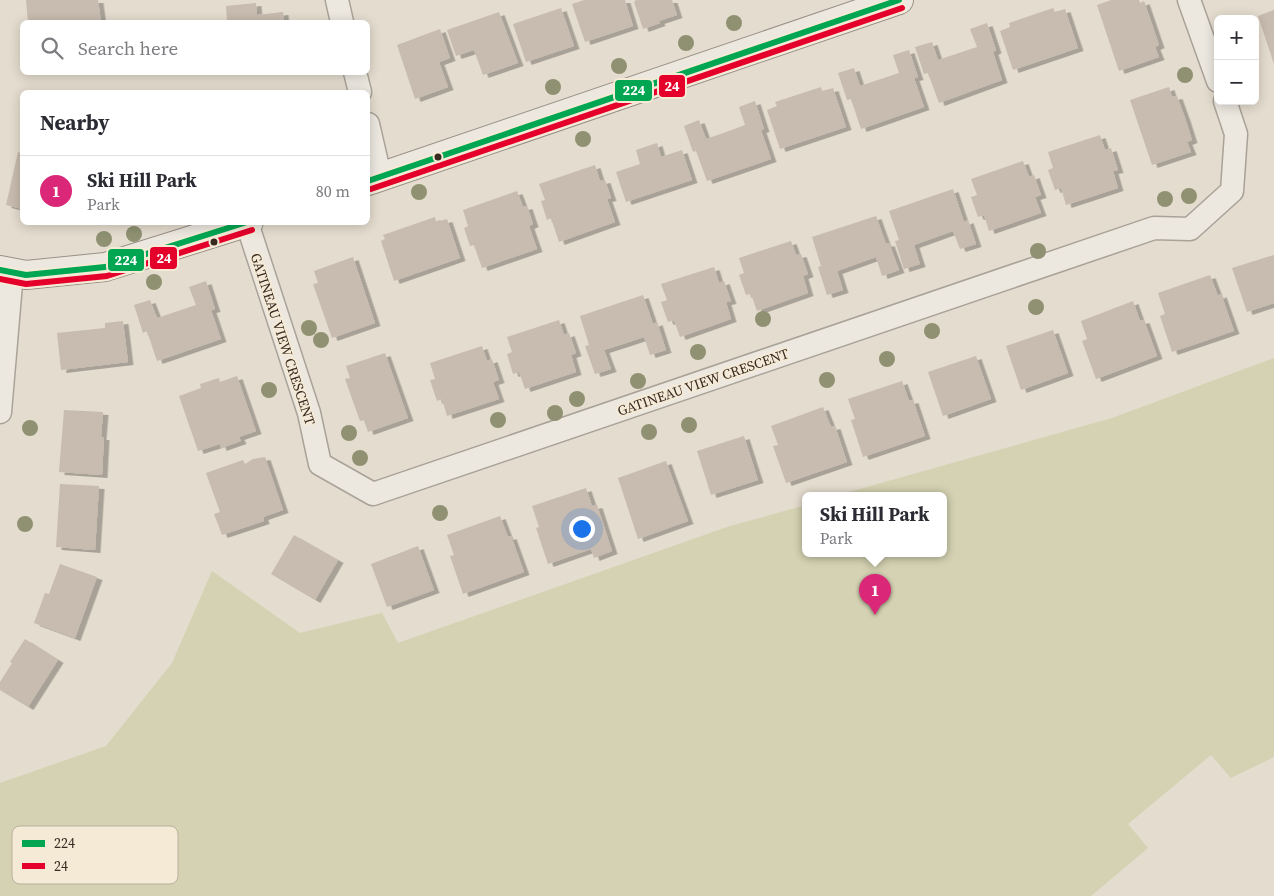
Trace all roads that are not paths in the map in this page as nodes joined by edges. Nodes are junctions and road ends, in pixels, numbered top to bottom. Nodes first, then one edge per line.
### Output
1 (337, 0) edge
2 (899, 0) edge
3 (1189, 0) edge
4 (342, 20) edge
5 (1214, 70) edge
6 (356, 75) edge
7 (360, 90) edge
8 (1226, 105) edge
9 (370, 142) edge
10 (374, 179) edge
11 (242, 225) edge
12 (249, 225) edge
13 (6, 271) edge
14 (0, 412) edge

1 - 4 street
2 - 10 street
3 - 5 street
6 - 7 street
8 - 12 street, GATINEAU VIEW CRESCENT
9 - 10 street
11 - 13 street
13 - 14 street

